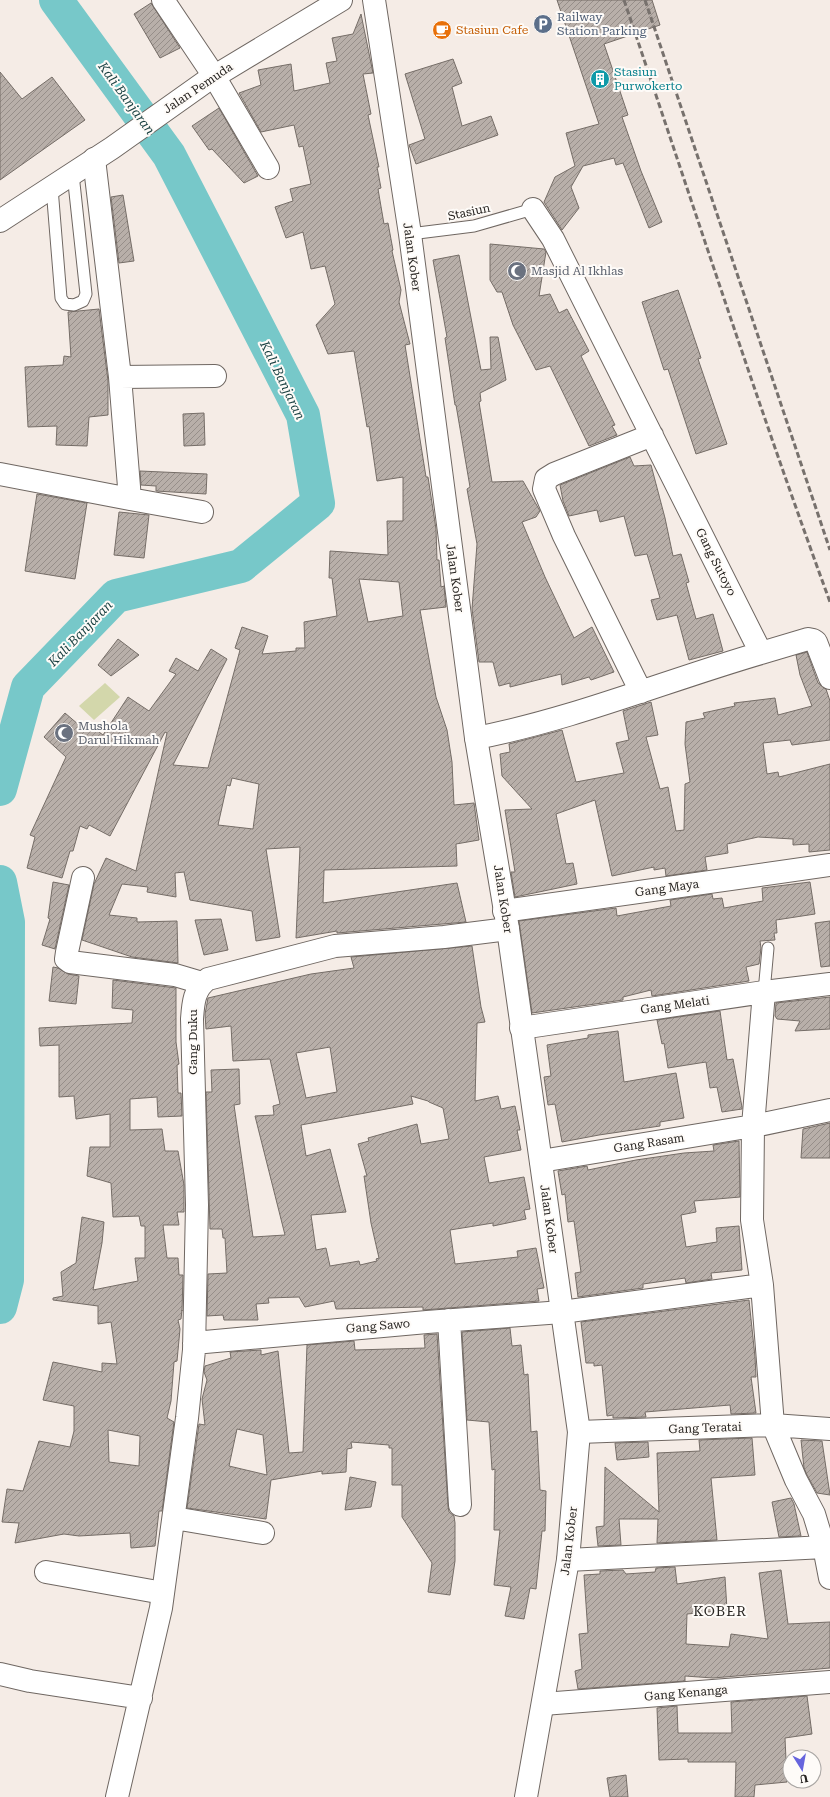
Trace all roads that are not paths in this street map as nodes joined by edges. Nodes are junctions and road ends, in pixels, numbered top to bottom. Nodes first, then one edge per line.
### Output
1 (164, 0) edge
2 (340, 0) edge
3 (374, 0) edge
4 (210, 79) junction
5 (94, 159) junction
6 (268, 168) dead end
7 (73, 174) junction
8 (52, 188) junction
9 (533, 209) joint
10 (0, 221) edge
11 (410, 234) junction
12 (215, 376) dead end
13 (120, 377) junction
14 (652, 435) junction
15 (0, 474) edge
16 (130, 499) junction
17 (202, 512) dead end
18 (761, 653) junction
19 (830, 678) edge
20 (641, 692) junction
21 (476, 738) junction
22 (830, 865) edge
23 (83, 878) dead end
24 (506, 920) junction
25 (768, 948) dead end
26 (202, 983) junction
27 (830, 984) edge
28 (764, 992) junction
29 (521, 1028) junction
30 (830, 1110) edge
31 (759, 1124) junction
32 (540, 1161) junction
33 (762, 1285) junction
34 (562, 1312) junction
35 (449, 1320) junction
36 (194, 1344) junction
37 (773, 1425) junction
38 (830, 1429) edge
39 (579, 1432) junction
40 (460, 1505) dead end
41 (174, 1518) junction
42 (263, 1533) dead end
43 (824, 1547) junction
44 (568, 1560) junction
45 (46, 1572) dead end
46 (830, 1578) edge
47 (164, 1593) junction
48 (0, 1674) edge
49 (830, 1682) edge
50 (141, 1698) junction
51 (543, 1704) junction
52 (117, 1797) edge
53 (526, 1797) edge

1 - 4 street
2 - 4 street, Jalan Pemuda
3 - 11 street, Jalan Kober
4 - 5 street, Jalan Pemuda
4 - 6 street
5 - 7 street, Jalan Pemuda
5 - 13 street
7 - 8 street, Jalan Pemuda
7 - 8 lane
8 - 10 street, Jalan Pemuda
9 - 11 lane, Stasiun
9 - 14 street, Gang Sutoyo
11 - 21 street, Jalan Kober
12 - 13 street
13 - 16 street
14 - 18 street, Gang Sutoyo
14 - 20 street
15 - 16 street
16 - 17 street
18 - 19 street
18 - 20 street
20 - 21 street
21 - 24 street, Jalan Kober
22 - 24 street, Gang Maya
23 - 26 street
24 - 26 street
24 - 29 street, Jalan Kober
25 - 28 lane
26 - 36 street, Gang Duku
27 - 28 street, Gang Melati
28 - 29 street, Gang Melati
28 - 31 street
29 - 32 street, Jalan Kober
30 - 31 street, Gang Rasam
31 - 32 street, Gang Rasam
31 - 33 street
32 - 34 street, Jalan Kober
33 - 34 street, Gang Sawo
33 - 37 street
34 - 35 street, Gang Sawo
34 - 39 street, Jalan Kober
35 - 36 street, Gang Sawo
35 - 40 street
36 - 41 street, Gang Duku
37 - 38 street, Gang Teratai
37 - 39 street, Gang Teratai
37 - 43 street
39 - 44 street, Jalan Kober
41 - 42 street
41 - 47 street, Gang Duku
43 - 44 street
43 - 46 street
44 - 51 street, Jalan Kober
45 - 47 street
47 - 50 street, Gang Duku
48 - 50 street
49 - 51 street, Gang Kenanga
50 - 52 street, Gang Duku
51 - 53 street, Jalan Kober

